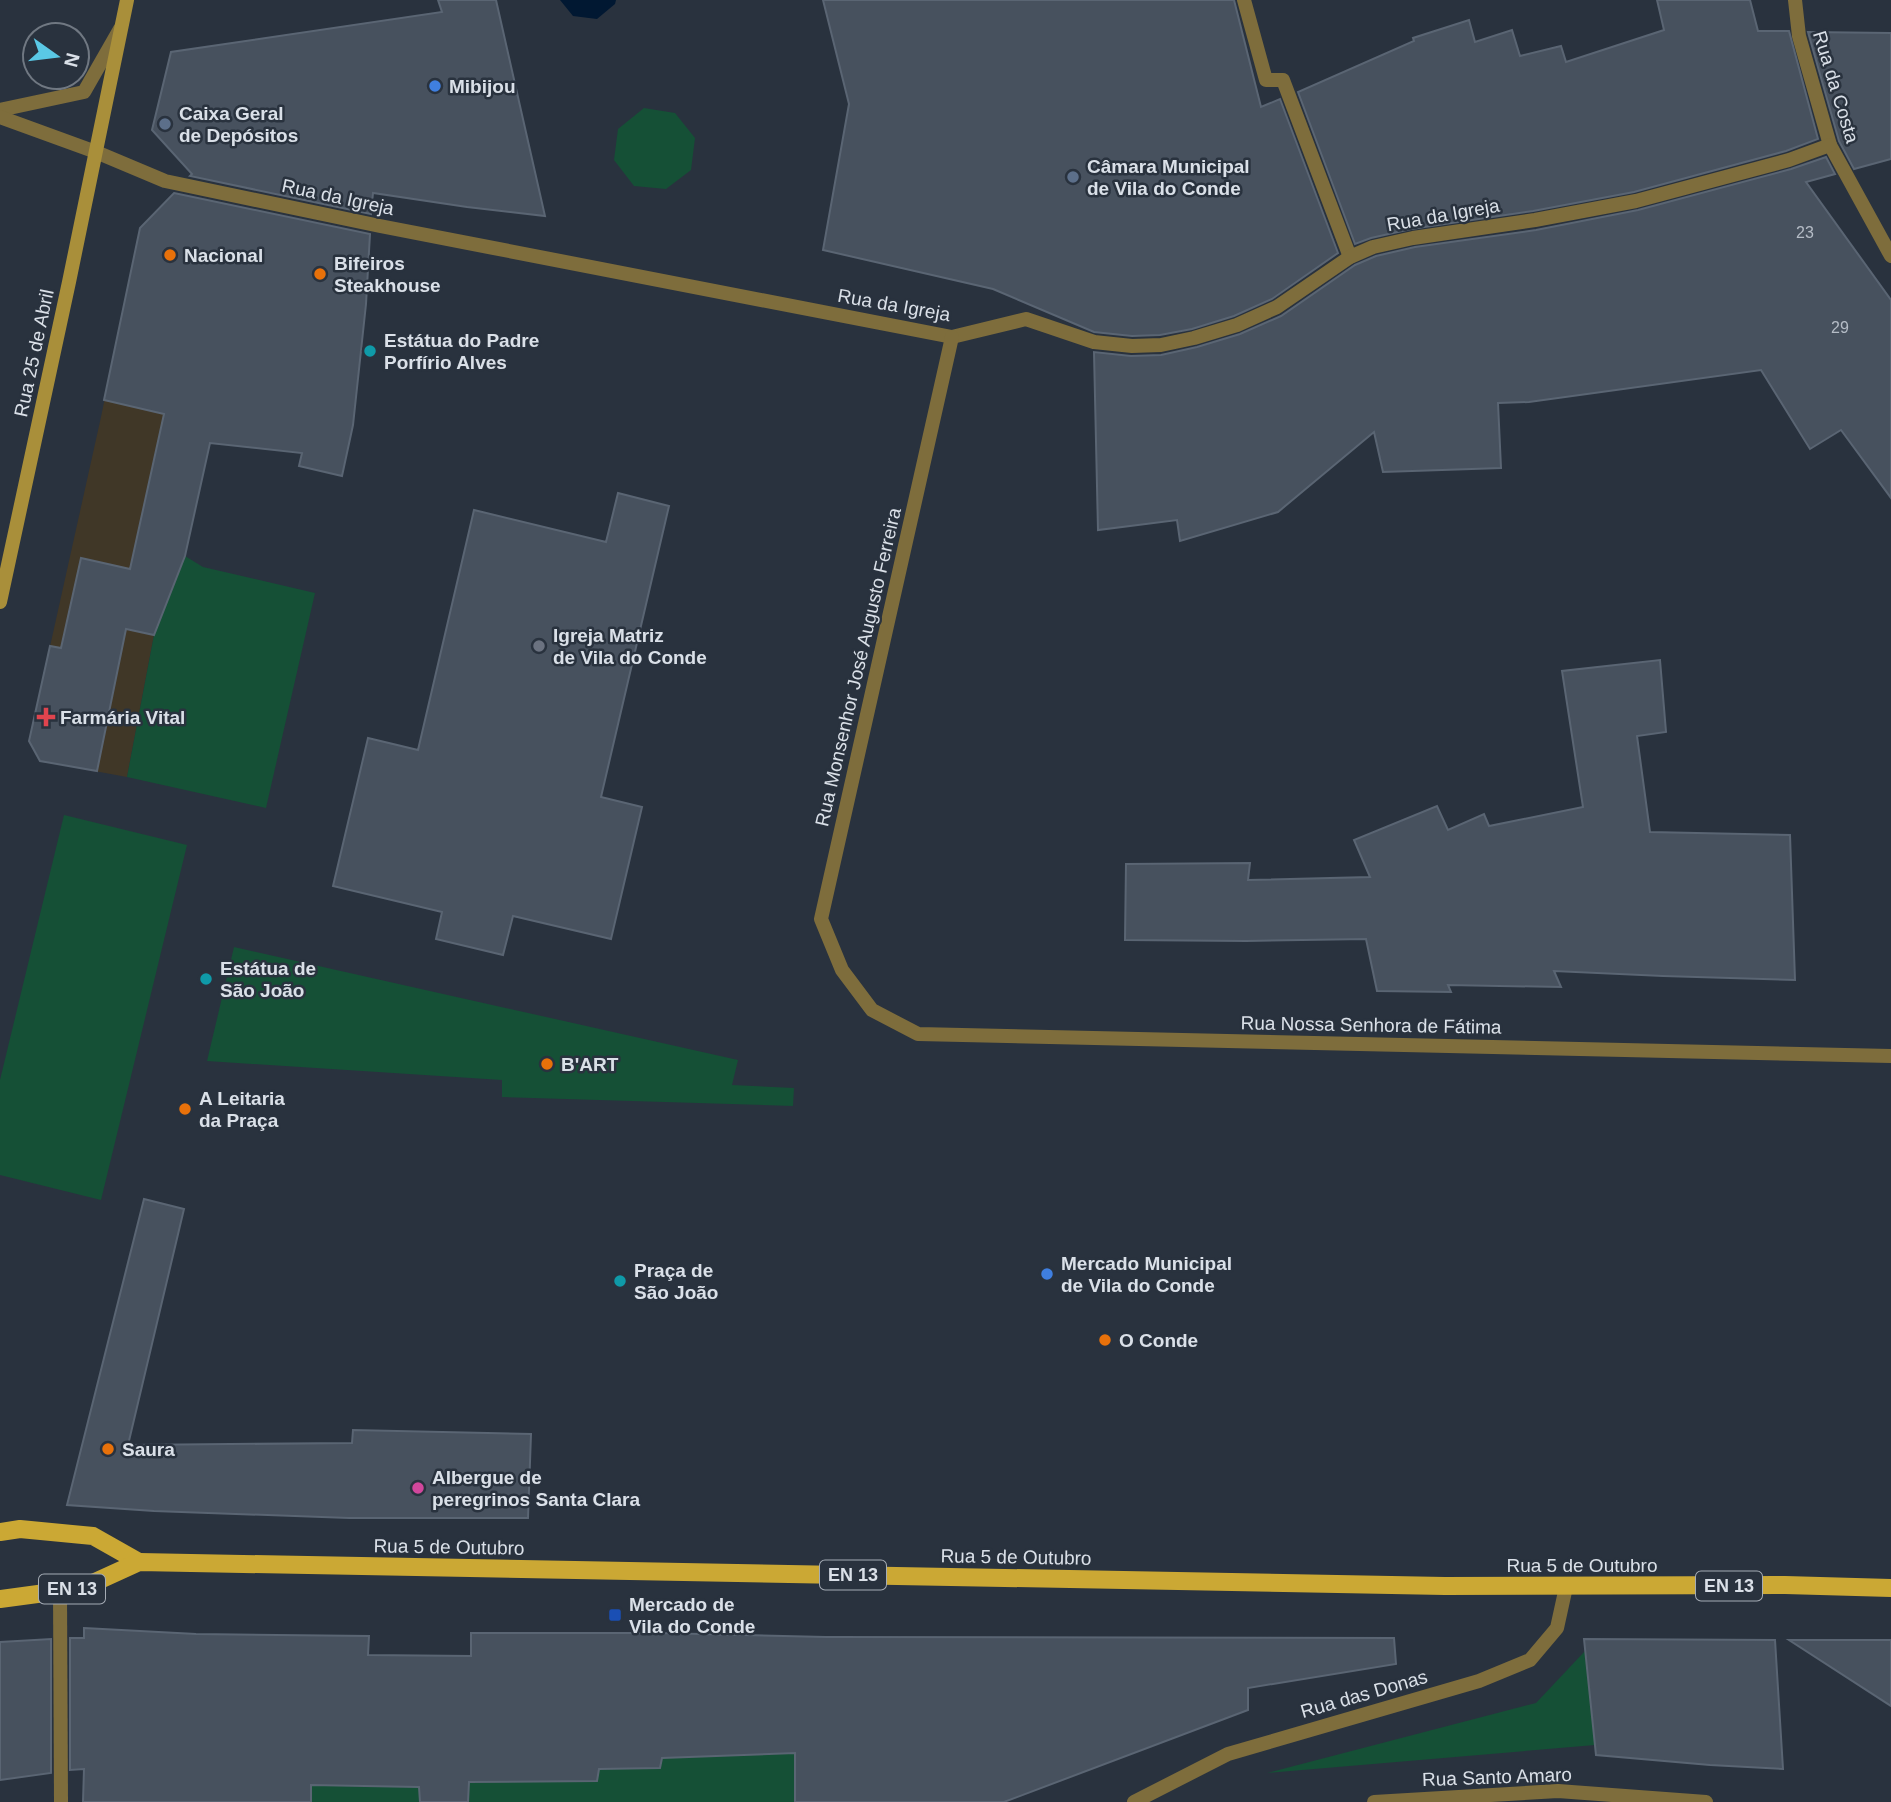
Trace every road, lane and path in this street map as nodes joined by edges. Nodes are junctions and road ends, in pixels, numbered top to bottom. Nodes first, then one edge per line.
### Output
1 (127, 0) edge
2 (1244, 0) edge
3 (1795, 0) edge
4 (121, 28) junction
5 (0, 110) edge
6 (0, 117) edge
7 (1830, 145) junction
8 (96, 152) junction
9 (1891, 256) edge
10 (1350, 257) junction
11 (952, 337) junction
12 (0, 602) edge
13 (862, 998) joint
14 (1891, 1056) edge
15 (0, 1522) edge
16 (20, 1529) junction
17 (0, 1532) edge
18 (139, 1562) junction
19 (1566, 1587) junction
20 (1891, 1587) edge
21 (60, 1591) junction
22 (0, 1600) edge
23 (61, 1802) edge
24 (1134, 1802) edge
25 (1374, 1802) edge
26 (1706, 1802) edge

1 - 4 street, Rua 25 de Abril
2 - 10 street
3 - 7 street, Rua da Costa
4 - 5 street
4 - 8 street, Rua 25 de Abril
6 - 8 street, Rua da Igreja
7 - 9 street, Rua da Costa
7 - 10 street, Rua da Igreja
8 - 11 street, Rua da Igreja
8 - 12 street, Rua 25 de Abril
10 - 11 street, Rua da Igreja
11 - 13 street, Rua Monsenhor José Augusto Ferreira
13 - 14 street, Rua Nossa Senhora de Fátima
15 - 16 street
16 - 17 main road, Rua 5 de Outubro / EN 13
16 - 18 main road, Rua 5 de Outubro / EN 13
18 - 19 main road, Rua 5 de Outubro / EN 13
18 - 21 main road, Rua 5 de Outubro / EN 13
19 - 20 main road, Rua 5 de Outubro / EN 13
19 - 24 street, Rua das Donas
21 - 22 main road, Rua 5 de Outubro / EN 13
21 - 23 street
25 - 26 street, Rua Santo Amaro

